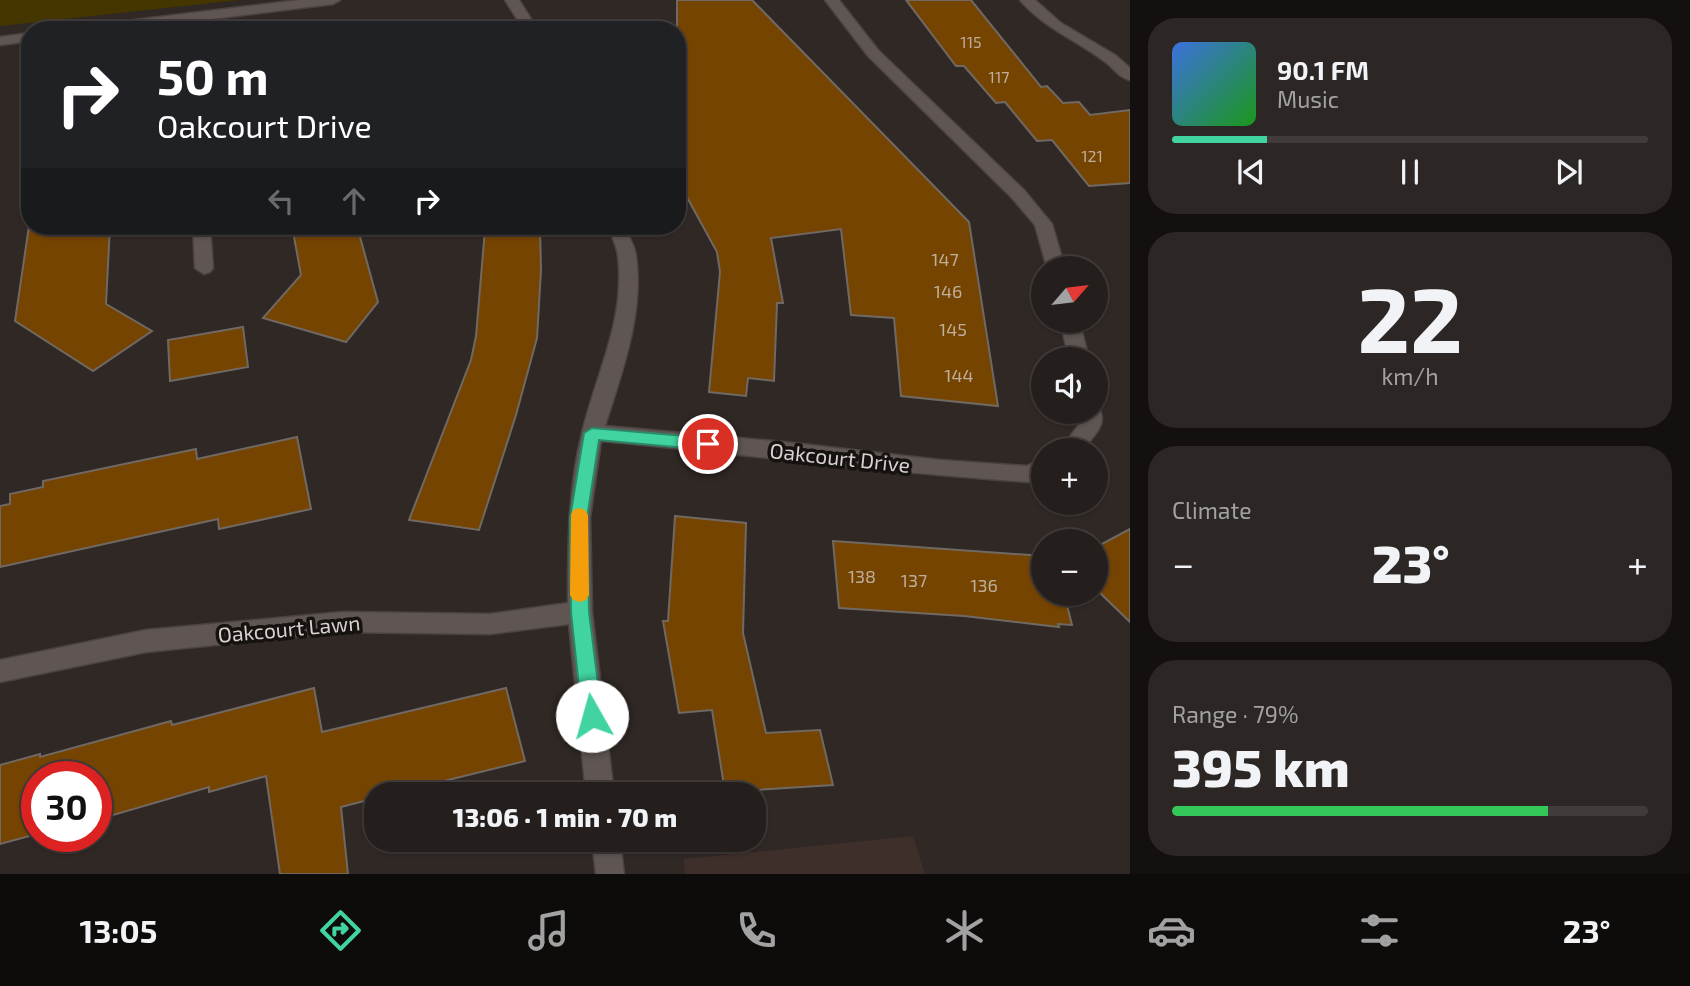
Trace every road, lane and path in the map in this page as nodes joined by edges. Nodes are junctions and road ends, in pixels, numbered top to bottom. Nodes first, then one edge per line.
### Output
1 (333, 0) edge
2 (512, 0) edge
3 (832, 0) edge
4 (1027, 0) edge
5 (202, 21) edge
6 (525, 21) edge
7 (21, 38) edge
8 (0, 41) edge
9 (1130, 76) edge
10 (202, 235) edge
11 (620, 235) edge
12 (1052, 256) edge
13 (204, 268) dead end
14 (1092, 424) edge
15 (592, 433) junction
16 (1080, 438) edge
17 (1031, 473) edge
18 (580, 612) junction
19 (0, 671) edge
20 (599, 782) edge
21 (607, 852) edge
22 (610, 874) edge

1 - 5 street
2 - 6 street
3 - 12 street
4 - 9 street
7 - 8 street
10 - 13 street
11 - 15 street
14 - 16 street
15 - 17 street, Oakcourt Drive
15 - 18 street
18 - 19 street, Oakcourt Lawn
18 - 20 street
21 - 22 street

